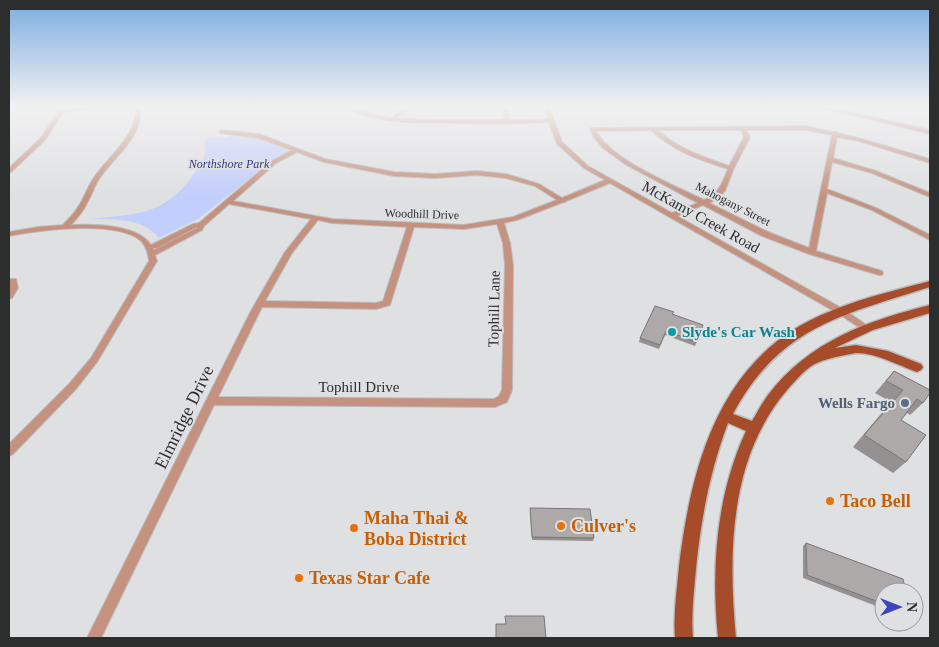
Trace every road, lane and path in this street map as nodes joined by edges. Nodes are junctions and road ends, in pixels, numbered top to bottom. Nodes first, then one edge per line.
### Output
1 (44, 137) edge
2 (129, 137) edge
3 (262, 137) edge
4 (557, 137) edge
5 (596, 137) edge
6 (662, 137) edge
7 (747, 137) edge
8 (834, 137) edge
9 (849, 137) edge
10 (296, 150) junction
11 (830, 159) junction
12 (930, 161) edge
13 (731, 168) junction
14 (9, 171) edge
15 (609, 182) junction
16 (825, 190) junction
17 (930, 195) edge
18 (563, 201) junction
19 (228, 202) junction
20 (704, 202) junction
21 (672, 216) junction
22 (316, 218) junction
23 (500, 222) junction
24 (202, 224) joint
25 (411, 225) junction
26 (65, 227) junction
27 (9, 234) edge
28 (930, 238) edge
29 (151, 251) junction
30 (812, 252) junction
31 (879, 273) dead end
32 (11, 281) edge
33 (930, 284) edge
34 (9, 296) edge
35 (260, 304) junction
36 (930, 309) edge
37 (842, 312) junction
38 (866, 329) junction
39 (812, 357) junction
40 (917, 367) dead end
41 (504, 397) joint
42 (212, 401) junction
43 (725, 416) junction
44 (753, 428) junction
45 (9, 451) edge
46 (94, 638) edge
47 (684, 638) edge
48 (727, 638) edge

1 - 14 street
2 - 26 street
3 - 10 street
4 - 15 street, McKamy Creek Road
5 - 20 street, Mahogany Street
6 - 13 street
7 - 13 street
8 - 11 street
9 - 12 street
10 - 18 street
10 - 19 street
11 - 16 street
11 - 17 street
13 - 20 street
15 - 18 street, Woodhill Drive
15 - 21 street, McKamy Creek Road
16 - 28 street
16 - 30 street
18 - 23 street, Woodhill Drive
19 - 22 street, Woodhill Drive
19 - 24 street
20 - 21 street
20 - 30 street, Mahogany Street
21 - 37 street, McKamy Creek Road
22 - 25 street, Woodhill Drive
22 - 35 street, Elmridge Drive
23 - 25 street, Woodhill Drive
23 - 41 street, Tophill Lane
24 - 29 street
25 - 35 street
26 - 27 street
26 - 29 street
29 - 45 street
30 - 31 street, Mahogany Street
32 - 34 street
33 - 37 main road
35 - 42 street, Elmridge Drive
36 - 38 main road
37 - 38 street, McKamy Creek Road
37 - 43 main road
38 - 39 main road
39 - 40 main road
39 - 44 main road
41 - 42 street, Tophill Drive
42 - 46 street, Elmridge Drive
43 - 44 main road
43 - 47 main road
44 - 48 main road

